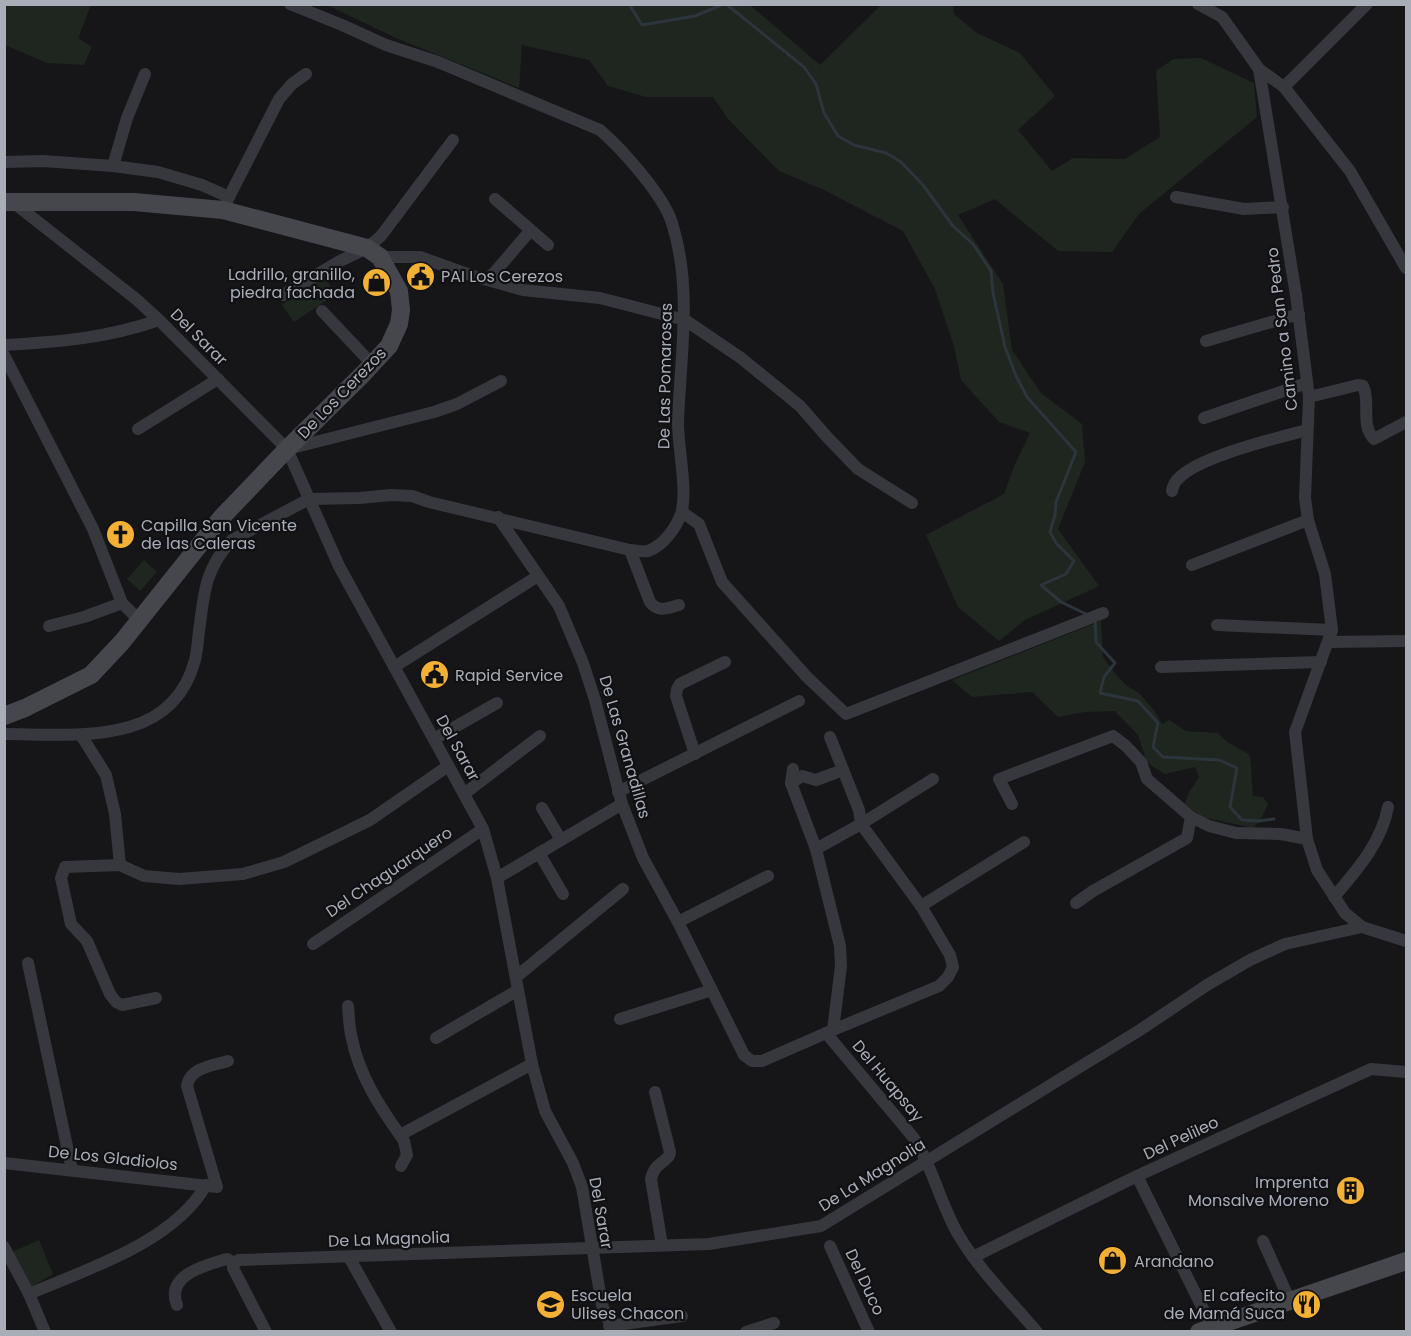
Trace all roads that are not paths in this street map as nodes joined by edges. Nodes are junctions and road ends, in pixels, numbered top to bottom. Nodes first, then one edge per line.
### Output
1 (290, 4) edge
2 (1198, 4) edge
3 (1367, 4) edge
4 (1259, 69) junction
5 (145, 74) dead end
6 (306, 74) dead end
7 (1284, 87) junction
8 (453, 140) dead end
9 (4, 162) edge
10 (113, 166) junction
11 (1176, 197) dead end
12 (495, 199) dead end
13 (9, 203) edge
14 (226, 204) junction
15 (1283, 207) junction
16 (530, 231) junction
17 (548, 245) dead end
18 (374, 252) junction
19 (1407, 268) edge
20 (488, 280) junction
21 (283, 295) dead end
22 (322, 311) dead end
23 (1299, 314) junction
24 (159, 320) junction
25 (685, 320) junction
26 (1206, 341) dead end
27 (4, 345) edge
28 (4, 355) edge
29 (372, 364) junction
30 (218, 379) junction
31 (501, 381) dead end
32 (1307, 383) junction
33 (1309, 397) junction
34 (1204, 418) dead end
35 (1407, 422) edge
36 (138, 429) dead end
37 (1307, 430) junction
38 (287, 449) junction
39 (1172, 491) dead end
40 (309, 499) junction
41 (912, 503) dead end
42 (682, 512) junction
43 (498, 517) junction
44 (1308, 520) junction
45 (630, 550) junction
46 (1192, 565) dead end
47 (538, 576) junction
48 (122, 603) junction
49 (679, 605) dead end
50 (1104, 613) dead end
51 (139, 620) junction
52 (1217, 625) dead end
53 (49, 626) dead end
54 (1330, 636) junction
55 (1407, 641) edge
56 (725, 662) dead end
57 (1321, 662) junction
58 (394, 667) junction
59 (1161, 667) dead end
60 (799, 700) dead end
61 (497, 703) dead end
62 (4, 716) edge
63 (4, 734) edge
64 (81, 735) junction
65 (540, 736) dead end
66 (830, 737) dead end
67 (434, 739) junction
68 (695, 754) junction
69 (448, 766) junction
70 (793, 769) dead end
71 (843, 770) junction
72 (933, 778) dead end
73 (791, 783) junction
74 (464, 794) junction
75 (620, 798) junction
76 (1012, 804) dead end
77 (1388, 807) dead end
78 (542, 808) dead end
79 (1191, 818) junction
80 (861, 824) junction
81 (483, 828) junction
82 (1307, 839) junction
83 (561, 840) junction
84 (1024, 842) dead end
85 (816, 849) junction
86 (539, 853) junction
87 (120, 865) junction
88 (768, 876) dead end
89 (497, 878) junction
90 (622, 889) dead end
91 (563, 894) dead end
92 (1334, 897) junction
93 (1076, 903) dead end
94 (921, 906) junction
95 (678, 922) junction
96 (1362, 927) junction
97 (1407, 941) edge
98 (313, 944) dead end
99 (28, 963) dead end
100 (516, 977) junction
101 (518, 990) junction
102 (712, 990) junction
103 (156, 998) dead end
104 (348, 1006) dead end
105 (620, 1019) dead end
106 (830, 1032) junction
107 (436, 1038) dead end
108 (228, 1061) dead end
109 (532, 1064) junction
110 (1407, 1072) edge
111 (655, 1092) dead end
112 (400, 1135) junction
113 (927, 1161) junction
114 (4, 1163) edge
115 (401, 1166) dead end
116 (72, 1170) junction
117 (1137, 1176) junction
118 (212, 1186) junction
119 (1263, 1241) dead end
120 (662, 1245) junction
121 (830, 1246) dead end
122 (4, 1247) edge
123 (591, 1249) junction
124 (349, 1257) junction
125 (973, 1257) junction
126 (1407, 1261) edge
127 (234, 1263) junction
128 (29, 1294) junction
129 (1290, 1301) junction
130 (177, 1305) dead end
131 (682, 1316) dead end
132 (774, 1323) dead end
133 (611, 1329) edge
134 (1205, 1329) edge
135 (45, 1332) edge
136 (266, 1332) edge
137 (391, 1332) edge
138 (746, 1332) edge
139 (869, 1332) edge
140 (1037, 1332) edge

1 - 25 street, De Las Pomarosas
2 - 4 street, Camino a San Pedro
3 - 7 street
4 - 7 street
4 - 15 street, Camino a San Pedro
5 - 10 street
6 - 14 street
7 - 19 street
8 - 18 street
9 - 10 street
10 - 14 street
11 - 15 street
12 - 16 street
13 - 14 street
13 - 24 street, Del Sarar
14 - 18 street
15 - 23 street, Camino a San Pedro
16 - 17 street
16 - 20 street
18 - 20 street
18 - 21 street
18 - 29 street, De Los Cerezos
20 - 25 street
22 - 29 street
23 - 26 street
23 - 32 street, Camino a San Pedro
24 - 27 street
24 - 30 street, Del Sarar
25 - 41 street
25 - 42 street, De Las Pomarosas
28 - 48 street
29 - 38 street, De Los Cerezos
30 - 36 street
30 - 38 street, Del Sarar
31 - 38 street
32 - 33 street, Camino a San Pedro
32 - 34 street
33 - 35 street
33 - 37 street, Camino a San Pedro
37 - 39 street
37 - 44 street, Camino a San Pedro
38 - 40 street, Del Sarar
38 - 51 street, De Los Cerezos
40 - 43 street
40 - 58 street, Del Sarar
40 - 64 street
42 - 45 street
42 - 50 street
43 - 45 street
43 - 47 street, De Las Granadillas
44 - 46 street
44 - 54 street, Camino a San Pedro
45 - 49 street
47 - 58 street
47 - 75 street, De Las Granadillas
48 - 51 street
48 - 53 street
51 - 62 street, De Los Cerezos
52 - 54 street
54 - 55 street
54 - 57 street, Camino a San Pedro
56 - 68 street
57 - 59 street
57 - 82 street, Camino a San Pedro
58 - 67 street, Del Sarar
60 - 68 street
61 - 67 street
63 - 64 street
64 - 87 street
65 - 74 street
66 - 71 street
67 - 69 street, Del Sarar
68 - 75 street
69 - 74 street, Del Sarar
69 - 87 street
70 - 73 street
71 - 73 street
71 - 80 street
72 - 80 street
73 - 85 street
74 - 81 street, Del Sarar
75 - 83 street
75 - 95 street, De Las Granadillas
76 - 79 street
77 - 92 street
78 - 83 street
79 - 82 street
79 - 93 street
80 - 85 street
80 - 94 street
81 - 89 street, Del Sarar
81 - 98 street, Del Chaguarquero
82 - 92 street, Camino a San Pedro
83 - 86 street
84 - 94 street
85 - 106 street
86 - 89 street
86 - 91 street
87 - 103 street
88 - 95 street
89 - 100 street, Del Sarar
90 - 100 street
92 - 96 street, Camino a San Pedro
94 - 106 street
95 - 102 street, De Las Granadillas
96 - 97 street, Camino a San Pedro
96 - 113 street, De La Magnolia
99 - 116 street
100 - 101 street, Del Sarar
101 - 107 street
101 - 109 street, Del Sarar
102 - 105 street
102 - 106 street, De Las Granadillas
104 - 112 street
106 - 113 street, Del Huapsay
108 - 118 street
109 - 112 street
109 - 123 street, Del Sarar
110 - 117 street, Del Pelileo
111 - 120 street
112 - 115 street
113 - 120 street, De La Magnolia
113 - 125 street, Del Huapsay
114 - 116 street, De Los Gladiolos
116 - 118 street, De Los Gladiolos
117 - 125 street, Del Pelileo
117 - 134 street
118 - 128 street
119 - 129 street
120 - 123 street, De La Magnolia
121 - 139 street, Del Duco
122 - 128 street
123 - 124 street, De La Magnolia
123 - 133 street, Del Sarar
124 - 127 street, De La Magnolia
124 - 137 street
125 - 140 street, Del Huapsay
126 - 129 street
127 - 130 street, De La Magnolia
127 - 136 street
128 - 135 street
129 - 134 street
131 - 133 street
132 - 138 street

